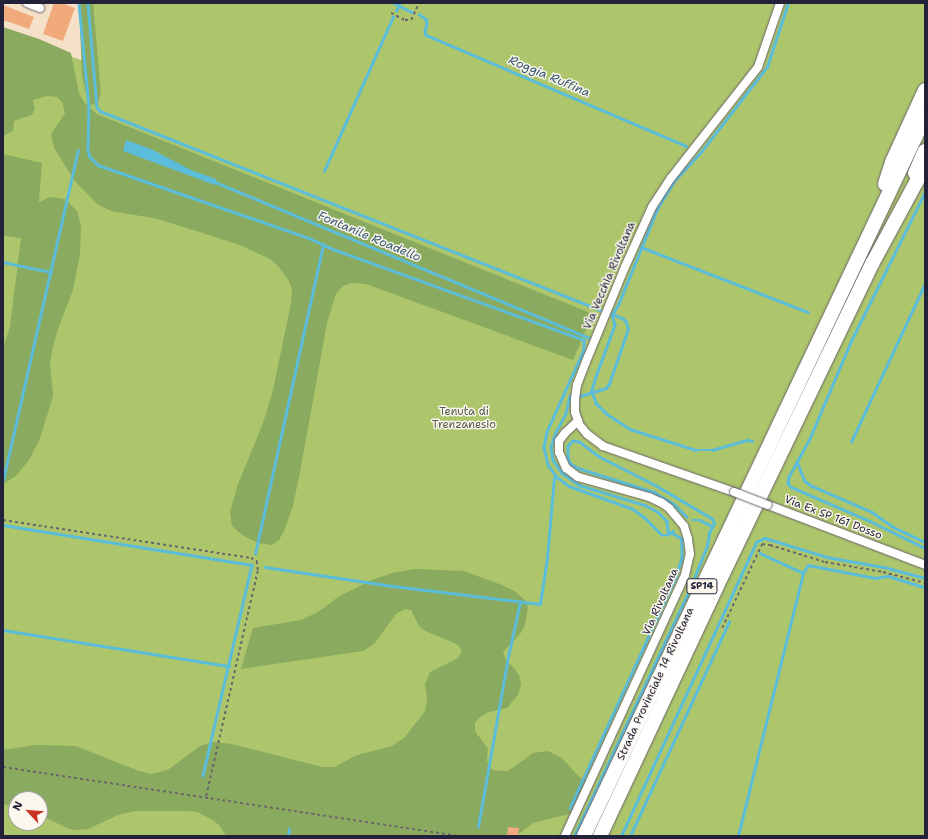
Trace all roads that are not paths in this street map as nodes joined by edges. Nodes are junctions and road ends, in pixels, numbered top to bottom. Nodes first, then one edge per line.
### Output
1 (27, 3) edge
2 (780, 3) edge
3 (40, 8) dead end
4 (925, 90) edge
5 (925, 117) edge
6 (925, 151) edge
7 (925, 166) edge
8 (866, 242) junction
9 (876, 256) junction
10 (578, 421) junction
11 (925, 565) edge
12 (565, 836) edge
13 (584, 836) edge
14 (600, 836) edge

1 - 3 street
2 - 10 street, Via Vecchia Rivoltana
4 - 8 highway
5 - 8 highway
6 - 9 highway
7 - 9 highway
8 - 13 highway, Strada Provinciale 14 Rivoltana / SP14
9 - 14 highway, Strada Provinciale 14 Rivoltana / SP14
10 - 11 street, Via Ex SP 161 Dosso, bridge
10 - 12 street, Via Rivoltana

